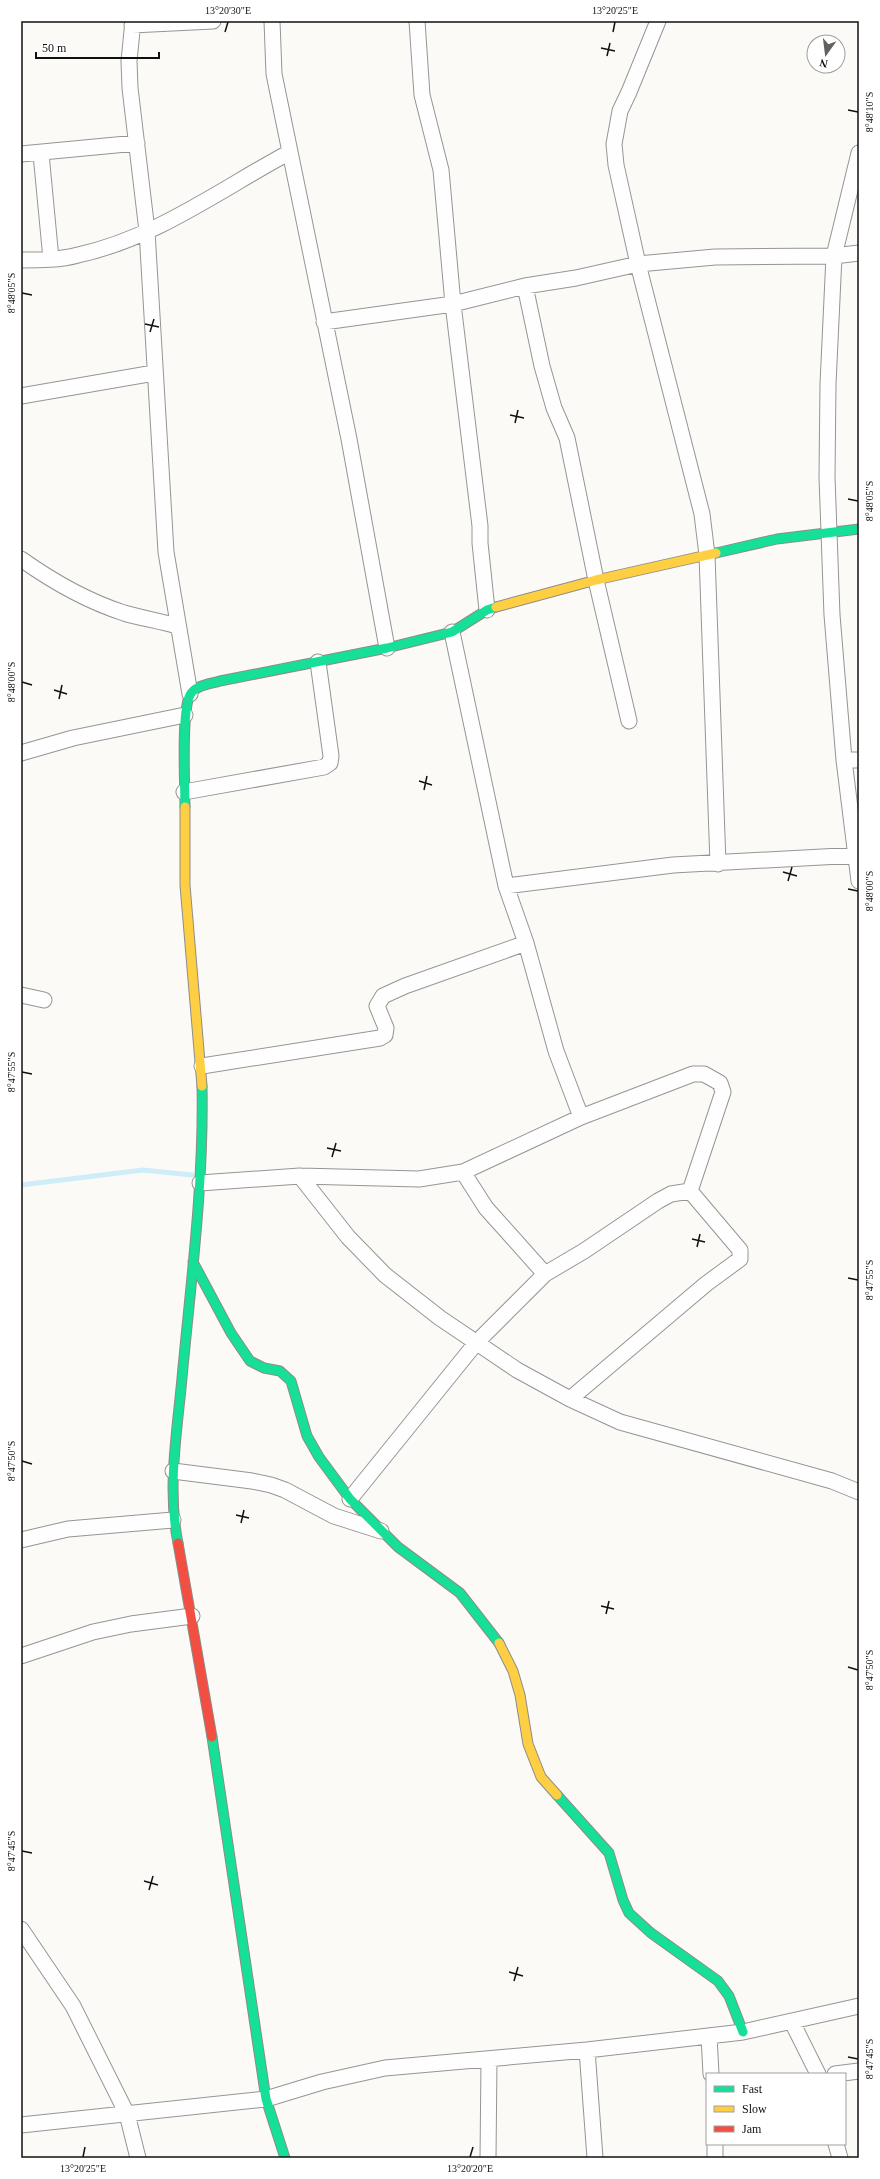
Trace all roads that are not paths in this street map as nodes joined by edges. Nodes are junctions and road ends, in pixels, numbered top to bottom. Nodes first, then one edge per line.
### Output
1 (213, 21) edge
2 (272, 21) edge
3 (418, 21) edge
4 (658, 21) edge
5 (132, 23) edge
6 (137, 143) junction
7 (290, 152) junction
8 (859, 153) edge
9 (21, 154) edge
10 (41, 154) junction
11 (855, 186) edge
12 (146, 231) junction
13 (859, 253) edge
14 (834, 256) junction
15 (51, 259) junction
16 (21, 260) edge
17 (638, 264) junction
18 (525, 286) junction
19 (453, 304) junction
20 (324, 322) junction
21 (154, 373) junction
22 (21, 396) edge
23 (859, 529) edge
24 (829, 532) junction
25 (707, 555) junction
26 (21, 559) edge
27 (596, 580) junction
28 (487, 610) junction
29 (177, 626) junction
30 (452, 632) junction
31 (387, 648) junction
32 (318, 662) junction
33 (190, 694) junction
34 (185, 715) junction
35 (629, 721) dead end
36 (21, 753) edge
37 (852, 760) edge
38 (184, 792) junction
39 (857, 856) edge
40 (718, 864) junction
41 (859, 881) edge
42 (506, 886) junction
43 (526, 943) junction
44 (21, 995) edge
45 (44, 1000) dead end
46 (202, 1066) junction
47 (581, 1118) junction
48 (463, 1172) junction
49 (300, 1176) junction
50 (200, 1183) junction
51 (690, 1191) junction
52 (193, 1262) junction
53 (545, 1274) junction
54 (476, 1343) junction
55 (570, 1399) junction
56 (173, 1472) junction
57 (859, 1492) edge
58 (350, 1499) junction
59 (173, 1520) junction
60 (382, 1531) junction
61 (21, 1540) edge
62 (192, 1616) junction
63 (21, 1656) edge
64 (21, 1929) edge
65 (859, 2006) edge
66 (792, 2022) junction
67 (743, 2032) junction
68 (709, 2036) junction
69 (587, 2050) junction
70 (489, 2060) junction
71 (859, 2071) edge
72 (711, 2073) edge
73 (818, 2073) edge
74 (843, 2073) edge
75 (266, 2098) junction
76 (127, 2114) junction
77 (21, 2125) edge
78 (715, 2145) edge
79 (836, 2145) edge
80 (138, 2158) edge
81 (285, 2158) edge
82 (488, 2158) edge
83 (595, 2158) edge
84 (715, 2158) edge
85 (840, 2158) edge

1 - 5 street
2 - 7 street
3 - 19 street
4 - 17 street
5 - 6 street
6 - 10 street
6 - 12 street
7 - 12 street
7 - 20 street
8 - 11 street
9 - 10 street
10 - 15 street
11 - 14 street
12 - 15 street
12 - 21 street
13 - 14 street
14 - 17 street
14 - 24 street
15 - 16 street
17 - 18 street
17 - 25 street
18 - 19 street
18 - 27 street
19 - 20 street
19 - 28 street
20 - 31 street
21 - 22 street
21 - 29 street
23 - 24 street
24 - 25 street
24 - 37 street
25 - 27 street
25 - 40 street
26 - 29 street
27 - 28 street
27 - 35 street
28 - 30 street
29 - 33 street
30 - 31 street
30 - 42 street
31 - 32 street
32 - 33 street
32 - 38 street
33 - 34 street
34 - 36 street
34 - 38 street
37 - 39 street
38 - 46 street
39 - 40 street
39 - 41 street
40 - 42 street
42 - 43 street
43 - 46 street
43 - 47 street
44 - 45 street
46 - 50 street
47 - 48 street
47 - 51 street
48 - 49 street
48 - 53 street
49 - 50 street
49 - 54 street
50 - 52 street
51 - 53 street
51 - 55 street
52 - 56 street
52 - 58 street
53 - 54 street
54 - 55 street
54 - 58 street
55 - 57 street
56 - 59 street
56 - 60 street
58 - 60 street
59 - 61 street
59 - 62 street
60 - 67 street
62 - 63 street
62 - 75 street
64 - 76 street
65 - 66 street
66 - 67 street
66 - 73 street
67 - 68 street
68 - 69 street
68 - 72 street
69 - 70 street
69 - 83 street
70 - 75 street
70 - 82 street
71 - 74 street
75 - 76 street
75 - 81 street
76 - 77 street
76 - 80 street
78 - 84 street
79 - 85 street

